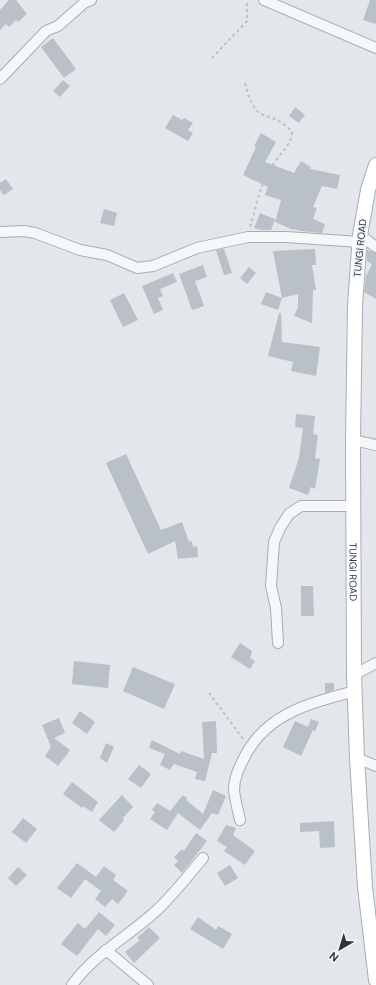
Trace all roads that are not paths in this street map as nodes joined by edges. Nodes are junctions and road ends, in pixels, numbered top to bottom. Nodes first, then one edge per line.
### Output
1 (91, 0) edge
2 (264, 0) edge
3 (376, 48) edge
4 (0, 79) edge
5 (376, 165) edge
6 (0, 232) edge
7 (360, 239) junction
8 (376, 247) edge
9 (352, 440) junction
10 (376, 445) edge
11 (354, 506) junction
12 (278, 643) dead end
13 (376, 662) edge
14 (354, 675) junction
15 (355, 691) junction
16 (357, 758) junction
17 (376, 766) edge
18 (240, 820) dead end
19 (203, 858) dead end
20 (106, 950) junction
21 (376, 980) edge
22 (72, 985) edge
23 (148, 985) edge

1 - 4 street
2 - 3 street
5 - 7 main road, TUNGI ROAD
6 - 7 street
7 - 8 street
7 - 9 main road, TUNGI ROAD
9 - 10 street
9 - 11 main road, TUNGI ROAD
11 - 12 street
11 - 14 main road, TUNGI ROAD
13 - 14 street
14 - 15 main road, TUNGI ROAD
15 - 16 main road, TUNGI ROAD
15 - 18 street
16 - 17 street
16 - 21 main road, TUNGI ROAD
19 - 20 street
20 - 22 street
20 - 23 street

